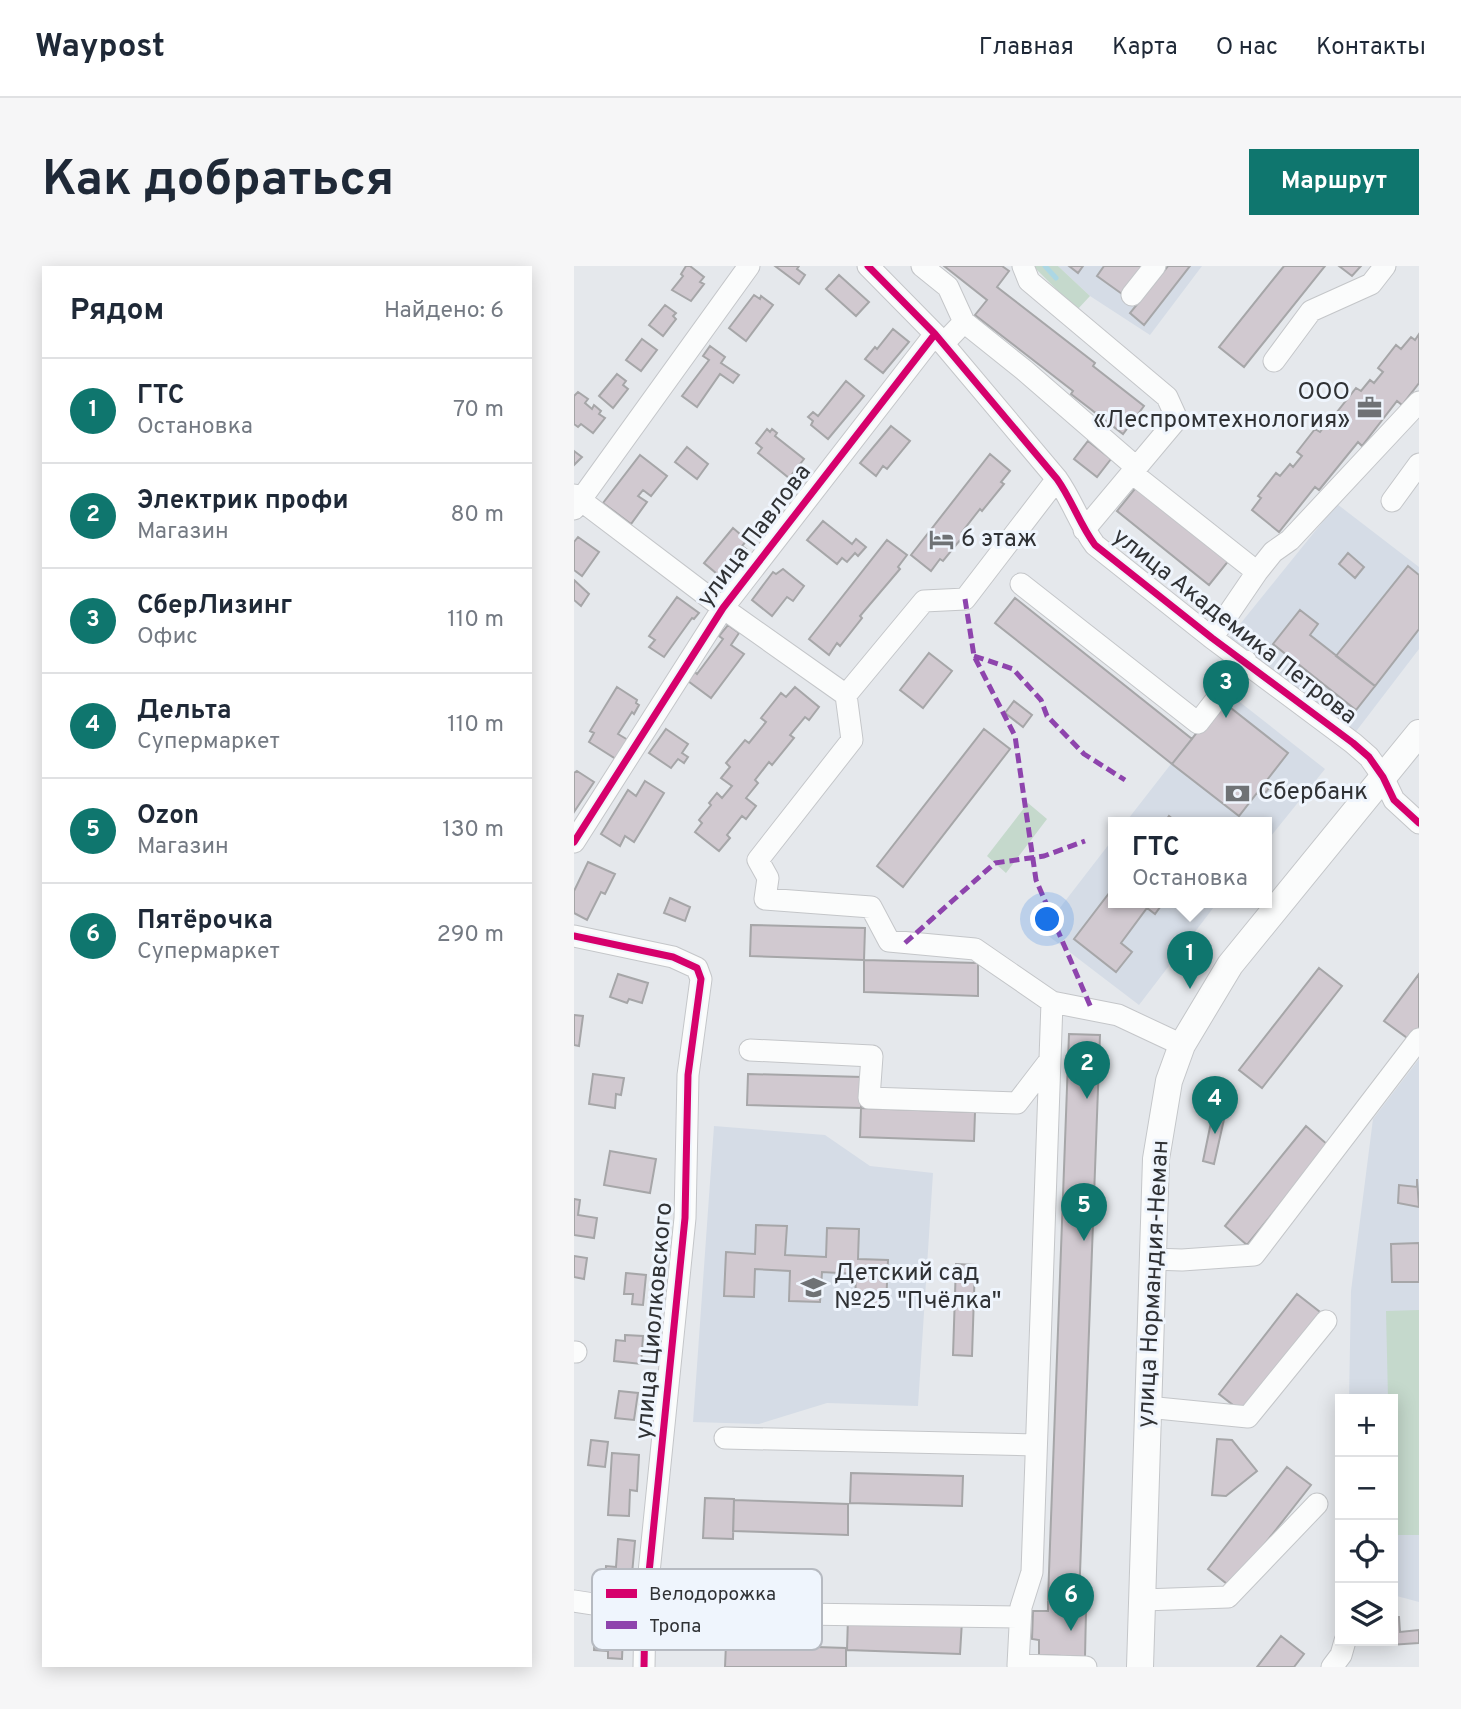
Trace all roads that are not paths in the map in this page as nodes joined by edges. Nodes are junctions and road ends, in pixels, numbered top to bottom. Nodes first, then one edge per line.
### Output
1 (749, 266) edge
2 (868, 266) edge
3 (922, 266) edge
4 (1023, 266) edge
5 (1155, 266) edge
6 (1385, 266) edge
7 (1132, 295) dead end
8 (964, 322) junction
9 (939, 339) junction
10 (1274, 361) dead end
11 (1419, 402) edge
12 (1419, 464) edge
13 (1134, 470) junction
14 (1057, 479) junction
15 (576, 501) edge
16 (1392, 501) dead end
17 (1084, 530) junction
18 (1257, 572) junction
19 (1021, 584) dead end
20 (723, 608) junction
21 (1212, 638) junction
22 (1246, 661) junction
23 (846, 695) junction
24 (1419, 733) edge
25 (1383, 777) junction
26 (1419, 823) edge
27 (574, 842) edge
28 (574, 936) edge
29 (1052, 1002) junction
30 (1419, 1039) edge
31 (1182, 1045) junction
32 (750, 1050) dead end
33 (1050, 1060) junction
34 (1152, 1259) junction
35 (1326, 1321) dead end
36 (1147, 1407) junction
37 (725, 1438) dead end
38 (1036, 1445) junction
39 (1317, 1504) dead end
40 (649, 1569) edge
41 (1143, 1600) junction
42 (574, 1601) edge
43 (592, 1604) edge
44 (822, 1614) edge
45 (1020, 1617) junction
46 (1343, 1646) edge
47 (1018, 1666) edge
48 (1086, 1667) edge
49 (1140, 1667) edge
50 (1332, 1667) edge

1 - 15 street
2 - 9 street, улица Академика Петрова
3 - 8 street
4 - 13 street
5 - 7 street
6 - 10 street
8 - 9 street, улица Павлова
8 - 13 street
9 - 14 street, улица Академика Петрова
9 - 20 street, улица Павлова
11 - 18 street
12 - 16 street
13 - 17 street
13 - 18 street
14 - 17 street, улица Академика Петрова
14 - 23 street
15 - 20 street
17 - 21 street, улица Академика Петрова
18 - 21 street
19 - 22 street
20 - 23 street
20 - 27 street, улица Павлова
21 - 22 street, улица Академика Петрова
22 - 25 street, улица Академика Петрова
23 - 29 street
24 - 25 main road, улица Нормандия-Неман
25 - 26 street, улица Академика Петрова
25 - 31 main road, улица Нормандия-Неман
28 - 40 street, улица Циолковского
29 - 31 street
29 - 33 street
30 - 34 street
31 - 34 main road, улица Нормандия-Неман
32 - 33 street
33 - 38 street
34 - 36 main road, улица Нормандия-Неман
35 - 36 street
36 - 41 main road, улица Нормандия-Неман
37 - 38 street
38 - 45 street
39 - 41 street
41 - 49 main road, улица Нормандия-Неман
42 - 43 street
44 - 45 street
45 - 47 street
46 - 50 street
47 - 48 street

